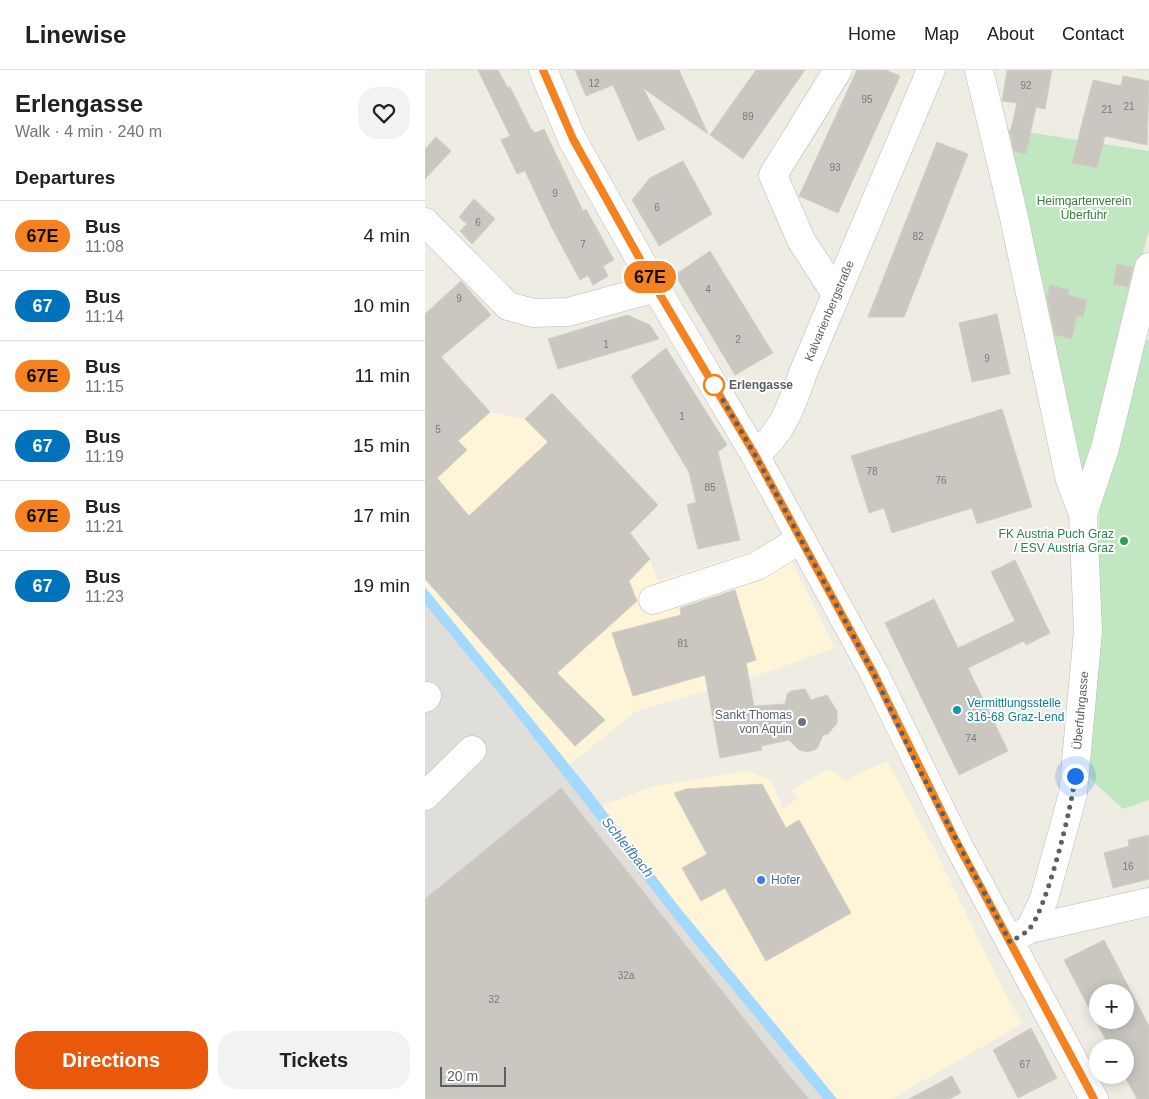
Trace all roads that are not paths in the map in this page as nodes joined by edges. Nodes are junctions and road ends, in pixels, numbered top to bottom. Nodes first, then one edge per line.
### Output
1 (543, 70) edge
2 (838, 70) edge
3 (931, 70) edge
4 (979, 70) edge
5 (425, 222) edge
6 (1149, 267) edge
7 (656, 288) junction
8 (836, 294) junction
9 (755, 455) junction
10 (1083, 514) junction
11 (801, 540) junction
12 (653, 600) dead end
13 (472, 750) dead end
14 (425, 796) edge
15 (1149, 902) edge
16 (1020, 935) junction
17 (1094, 1099) edge

1 - 7 street
2 - 8 street
3 - 8 street, Kalvarienbergstraße
4 - 10 street, Überfuhrgasse
5 - 7 street
6 - 10 street, Überfuhrgasse
7 - 9 street
8 - 9 street, Kalvarienbergstraße
9 - 11 street
10 - 16 street, Überfuhrgasse
11 - 12 street
11 - 16 street
13 - 14 street
15 - 16 street
16 - 17 street

